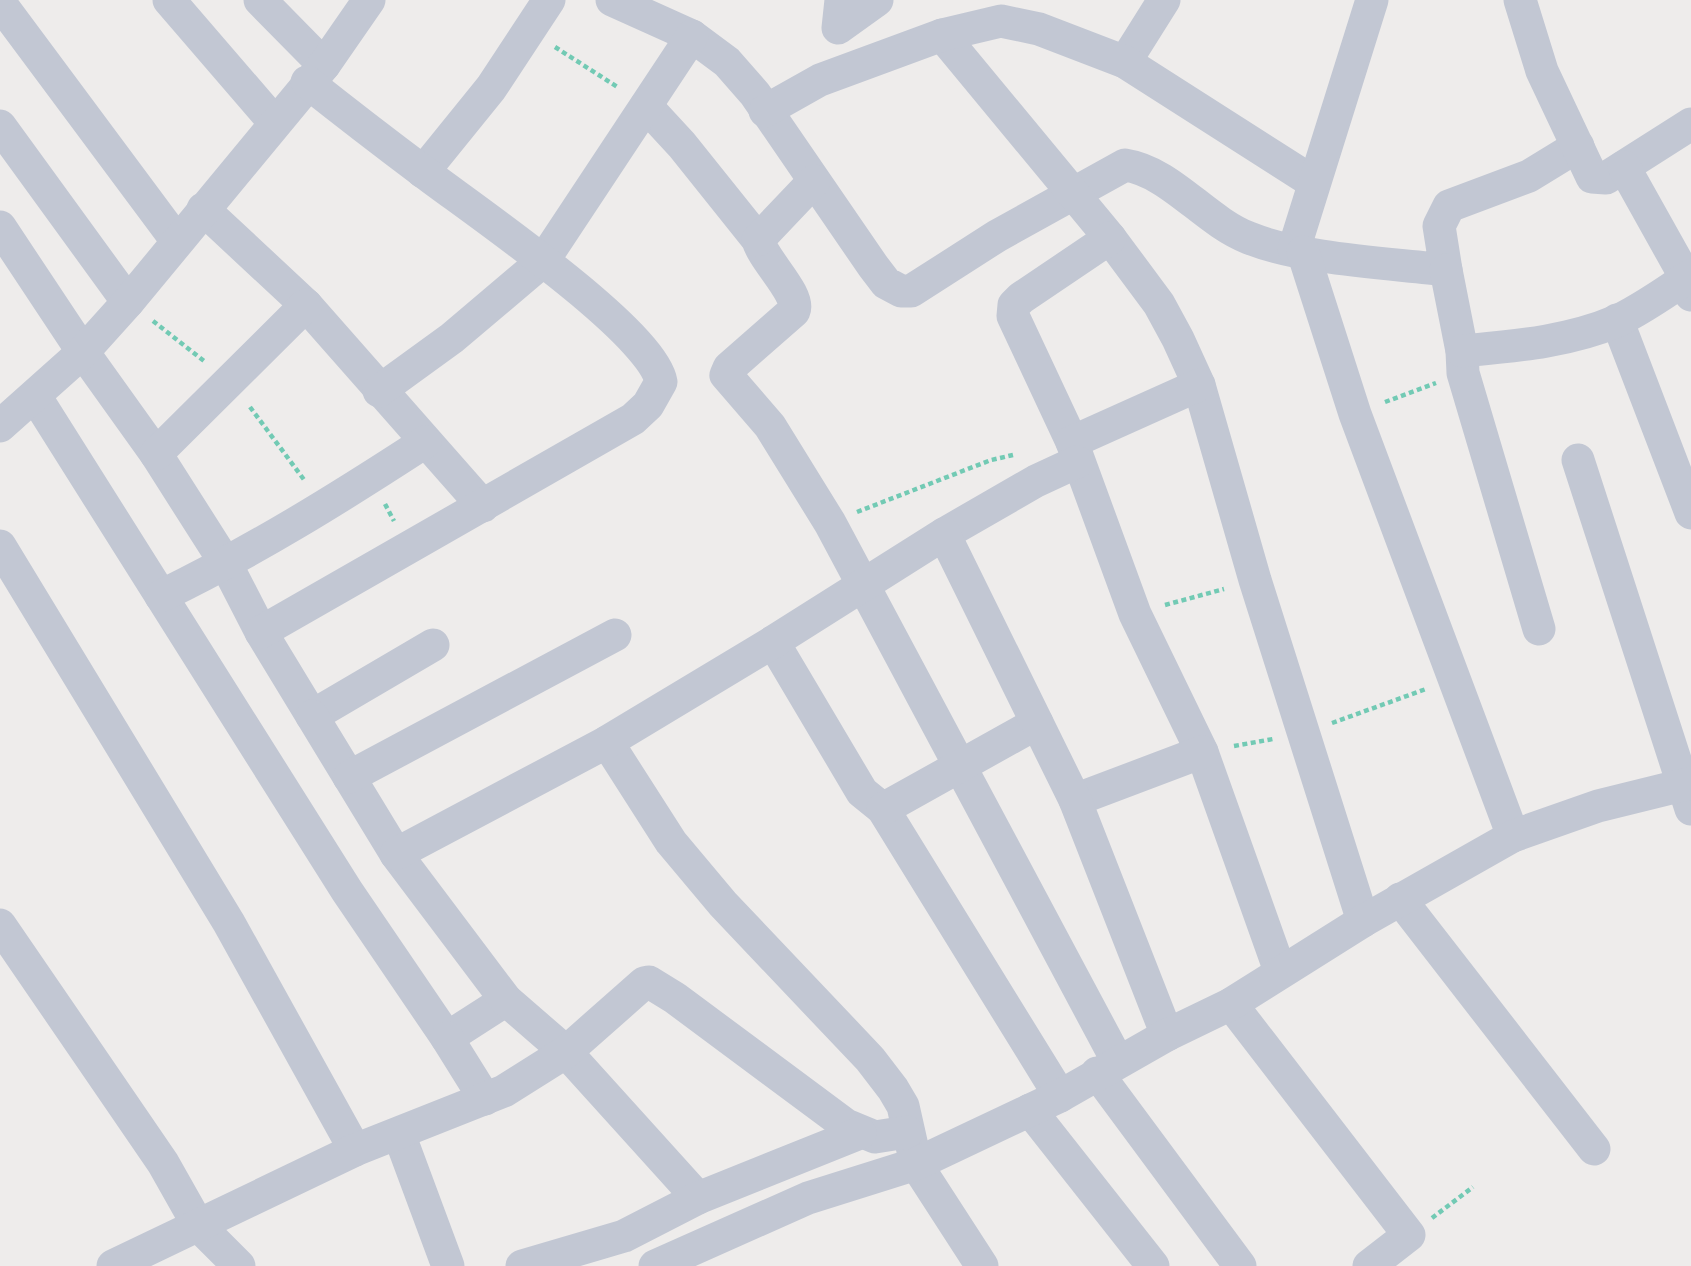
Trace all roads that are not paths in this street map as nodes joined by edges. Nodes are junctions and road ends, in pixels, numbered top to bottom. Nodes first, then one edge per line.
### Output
1 (169, 0) edge
2 (260, 0) edge
3 (369, 0) edge
4 (549, 0) edge
5 (877, 0) edge
6 (1164, 0) edge
7 (1372, 0) edge
8 (1520, 0) edge
9 (0, 2) edge
10 (635, 4) edge
11 (840, 14) edge
12 (942, 35) junction
13 (692, 36) junction
14 (1125, 62) junction
15 (315, 74) junction
16 (820, 80) junction
17 (646, 106) junction
18 (765, 111) junction
19 (275, 123) junction
20 (1691, 124) edge
21 (0, 126) edge
22 (1578, 146) junction
23 (1624, 167) junction
24 (423, 172) junction
25 (814, 181) junction
26 (1313, 183) junction
27 (1074, 194) junction
28 (203, 209) junction
29 (0, 227) edge
30 (1110, 238) junction
31 (758, 240) junction
32 (177, 241) junction
33 (1298, 250) junction
34 (543, 261) junction
35 (1446, 270) junction
36 (1690, 283) edge
37 (128, 302) junction
38 (306, 305) junction
39 (1617, 320) junction
40 (83, 352) junction
41 (1463, 362) junction
42 (1199, 386) junction
43 (379, 391) junction
44 (35, 396) junction
45 (0, 426) edge
46 (425, 442) junction
47 (1074, 452) junction
48 (156, 454) junction
49 (1578, 460) dead end
50 (483, 506) junction
51 (1691, 513) edge
52 (944, 534) junction
53 (0, 546) edge
54 (226, 564) junction
55 (865, 583) junction
56 (161, 596) junction
57 (1539, 629) dead end
58 (261, 632) junction
59 (615, 635) dead end
60 (774, 642) junction
61 (433, 645) dead end
62 (312, 716) junction
63 (1037, 723) junction
64 (607, 742) junction
65 (1202, 752) junction
66 (959, 765) junction
67 (349, 777) junction
68 (1688, 792) edge
69 (1075, 800) junction
70 (883, 809) junction
71 (1513, 836) junction
72 (396, 854) junction
73 (1400, 899) junction
74 (1363, 921) junction
75 (0, 925) edge
76 (1280, 971) junction
77 (506, 1000) junction
78 (1231, 1004) junction
79 (1167, 1035) junction
80 (447, 1038) junction
81 (566, 1052) junction
82 (1108, 1068) junction
83 (1060, 1096) junction
84 (485, 1099) junction
85 (1030, 1110) junction
86 (907, 1132) junction
87 (860, 1133) junction
88 (399, 1134) junction
89 (1594, 1149) dead end
90 (355, 1150) junction
91 (916, 1164) junction
92 (698, 1198) junction
93 (198, 1225) junction
94 (113, 1266) edge
95 (239, 1266) edge
96 (448, 1266) edge
97 (522, 1266) edge
98 (655, 1266) edge
99 (982, 1266) edge
100 (1153, 1266) edge
101 (1240, 1266) edge
102 (1369, 1266) edge

1 - 19 street
2 - 15 street
3 - 15 street
4 - 24 street
5 - 11 street
6 - 14 street
7 - 26 street
8 - 22 street
9 - 32 street
10 - 13 street
11 - 16 street
12 - 14 street
12 - 16 street
12 - 27 street
13 - 17 street
13 - 18 street
14 - 26 street
15 - 19 street
15 - 24 street
16 - 18 street
17 - 31 street
17 - 34 street
18 - 25 street
19 - 28 street
20 - 23 street
21 - 37 street
22 - 23 street
22 - 35 street
23 - 36 street
24 - 34 street
25 - 27 street
25 - 31 street
26 - 33 street
27 - 30 street
27 - 33 street
28 - 32 street
28 - 38 street
29 - 40 street
30 - 42 street
30 - 47 street
31 - 55 street
32 - 37 street
33 - 35 street
33 - 71 street
34 - 43 street
34 - 50 street
35 - 41 street
36 - 39 street
37 - 40 street
38 - 43 street
38 - 48 street
39 - 41 street
39 - 51 street
40 - 44 street
40 - 48 street
41 - 57 street
42 - 47 street
42 - 74 street
43 - 46 street
44 - 45 street
44 - 56 street
46 - 50 street
46 - 54 street
47 - 52 street
47 - 65 street
48 - 54 street
49 - 68 street
50 - 58 street
52 - 55 street
52 - 63 street
53 - 90 street
54 - 56 street
54 - 58 street
55 - 60 street
55 - 66 street
56 - 80 street
58 - 62 street
59 - 67 street
60 - 64 street
60 - 70 street
61 - 62 street
62 - 67 street
63 - 66 street
63 - 69 street
64 - 72 street
64 - 86 street
65 - 69 street
65 - 76 street
66 - 70 street
66 - 82 street
67 - 72 street
68 - 71 street
69 - 79 street
70 - 83 street
71 - 73 street
72 - 77 street
73 - 74 street
73 - 89 street
74 - 76 street
75 - 93 street
76 - 78 street
77 - 80 street
77 - 81 street
78 - 79 street
78 - 102 street
79 - 82 street
80 - 84 street
81 - 84 street
81 - 87 street
81 - 92 street
82 - 83 street
82 - 101 street
83 - 85 street
84 - 88 street
85 - 91 street
85 - 100 street
86 - 87 street
86 - 91 street
87 - 92 street
88 - 90 street
88 - 96 street
90 - 93 street
91 - 98 street
91 - 99 street
92 - 97 street
93 - 94 street
93 - 95 street

